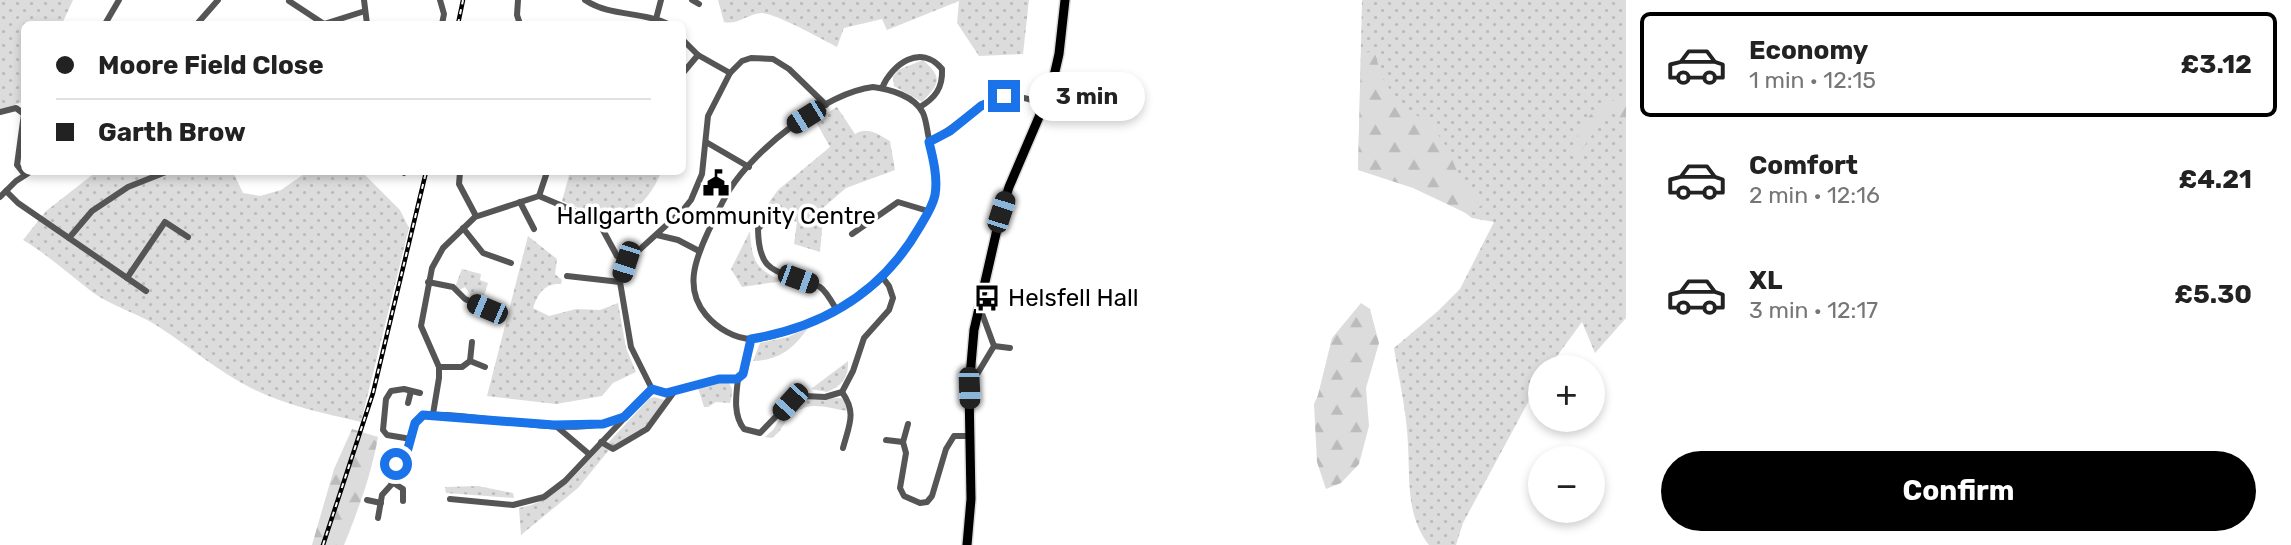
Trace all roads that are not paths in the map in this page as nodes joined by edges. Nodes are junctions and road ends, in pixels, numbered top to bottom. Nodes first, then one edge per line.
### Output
1 (119, 0) edge
2 (218, 0) edge
3 (364, 0) edge
4 (440, 0) edge
5 (518, 0) edge
6 (585, 0) edge
7 (661, 0) edge
8 (1065, 0) edge
9 (289, 1) edge
10 (365, 11) junction
11 (656, 19) junction
12 (107, 21) edge
13 (200, 21) edge
14 (319, 21) edge
15 (333, 21) edge
16 (367, 21) edge
17 (443, 21) edge
18 (519, 21) edge
19 (661, 21) edge
20 (686, 43) edge
21 (698, 55) junction
22 (686, 71) edge
23 (730, 73) junction
24 (882, 88) junction
25 (826, 104) junction
26 (1046, 105) junction
27 (920, 107) junction
28 (0, 112) edge
29 (21, 112) edge
30 (21, 136) edge
31 (706, 142) junction
32 (929, 142) junction
33 (17, 165) junction
34 (749, 167) junction
35 (21, 168) edge
36 (24, 175) edge
37 (158, 175) edge
38 (460, 175) edge
39 (546, 175) edge
40 (16, 181) junction
41 (6, 191) junction
42 (539, 196) junction
43 (0, 197) edge
44 (520, 202) junction
45 (928, 211) junction
46 (476, 216) junction
47 (766, 220) dead end
48 (463, 228) junction
49 (534, 229) dead end
50 (852, 233) dead end
51 (657, 235) junction
52 (188, 237) dead end
53 (69, 238) junction
54 (699, 251) junction
55 (626, 262) junction
56 (511, 264) dead end
57 (567, 276) dead end
58 (127, 278) junction
59 (883, 278) junction
60 (428, 282) junction
61 (620, 282) junction
62 (146, 291) dead end
63 (979, 307) junction
64 (487, 309) dead end
65 (836, 309) junction
66 (751, 339) junction
67 (472, 342) dead end
68 (994, 345) junction
69 (1010, 348) dead end
70 (470, 361) junction
71 (439, 367) junction
72 (485, 367) dead end
73 (737, 379) junction
74 (969, 388) junction
75 (652, 389) junction
76 (411, 391) junction
77 (674, 392) junction
78 (842, 392) junction
79 (420, 393) dead end
80 (408, 403) dead end
81 (433, 414) junction
82 (624, 417) junction
83 (908, 424) dead end
84 (554, 425) junction
85 (970, 436) junction
86 (411, 439) junction
87 (886, 440) dead end
88 (601, 442) junction
89 (903, 442) junction
90 (843, 448) dead end
91 (589, 454) junction
92 (392, 482) junction
93 (450, 499) dead end
94 (367, 500) dead end
95 (403, 501) dead end
96 (381, 503) junction
97 (378, 518) dead end
98 (967, 545) edge

1 - 12 street
2 - 13 street
3 - 10 street
4 - 17 street
5 - 18 street
6 - 11 street
7 - 11 street
8 - 26 highway
9 - 14 street
10 - 15 street
10 - 16 street
11 - 19 street
20 - 21 street
21 - 22 street
21 - 23 street
23 - 25 street
23 - 31 street
24 - 25 street
24 - 27 street
24 - 27 street
25 - 34 street
26 - 32 street
26 - 63 highway
27 - 32 street
28 - 29 street
30 - 33 street
31 - 34 street
31 - 51 street
32 - 45 street
33 - 35 street
33 - 40 street
34 - 54 street
36 - 40 street
37 - 53 street
38 - 46 street
39 - 42 street
40 - 41 street
41 - 43 street
41 - 53 street
42 - 44 street
42 - 55 street
44 - 46 street
44 - 49 street
45 - 50 street
45 - 59 street
46 - 48 street
47 - 65 street
48 - 56 street
48 - 60 street
51 - 54 street
51 - 55 street
52 - 58 street
53 - 58 street
54 - 66 street
55 - 61 street
57 - 61 street
58 - 62 street
59 - 65 street
59 - 78 street
60 - 64 street
60 - 71 street
61 - 75 street
63 - 68 street
63 - 74 highway
65 - 66 street
66 - 73 street
67 - 70 street
68 - 69 street
68 - 74 street
70 - 71 street
70 - 72 street
71 - 81 street
73 - 77 street
73 - 78 street
74 - 85 highway
75 - 77 street
75 - 82 street
76 - 79 street
76 - 80 street
76 - 86 street
77 - 88 street
78 - 90 street
81 - 84 street
81 - 86 street
82 - 84 street
82 - 88 street
83 - 89 street
84 - 91 street
85 - 89 street
85 - 98 highway
86 - 92 street
87 - 89 street
88 - 91 street
91 - 93 street
92 - 95 street
92 - 96 street
94 - 96 street
96 - 97 street

